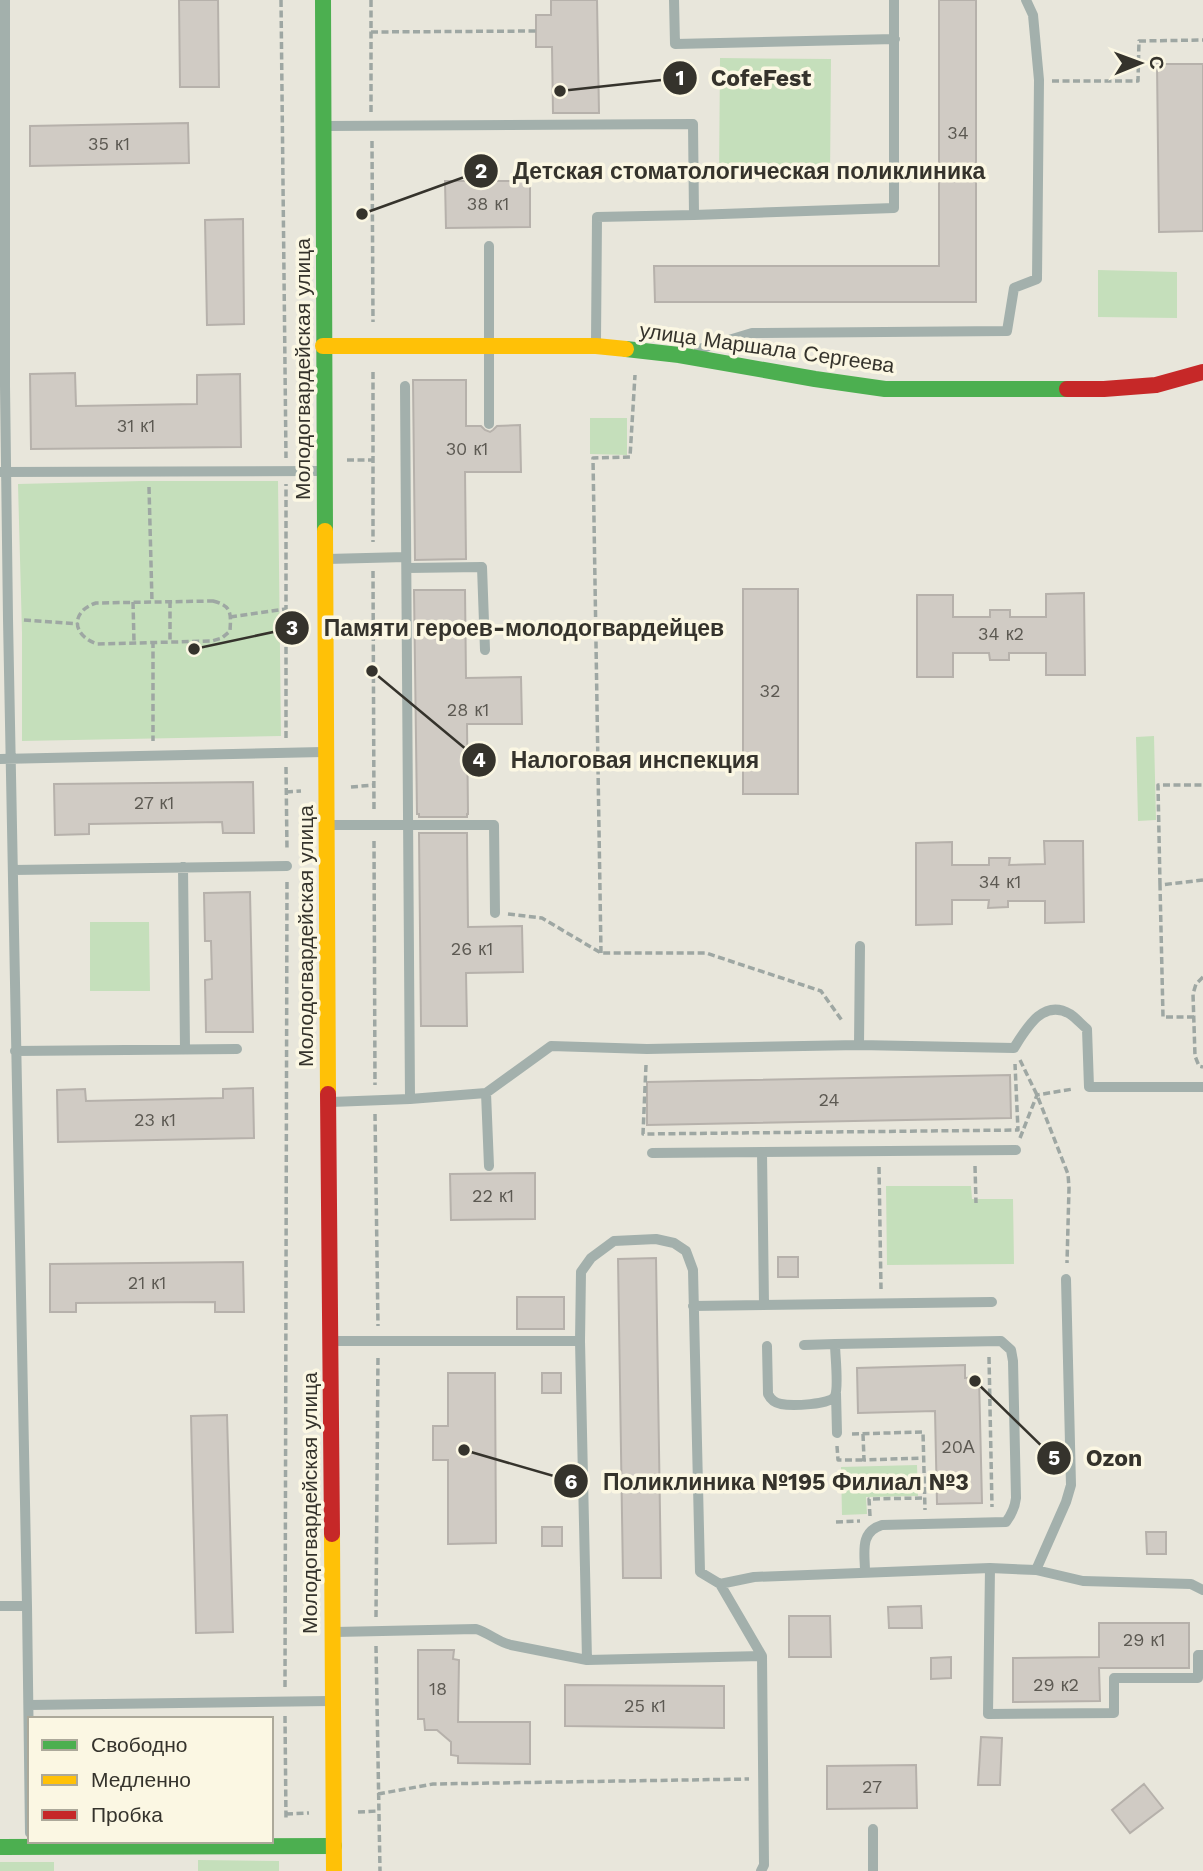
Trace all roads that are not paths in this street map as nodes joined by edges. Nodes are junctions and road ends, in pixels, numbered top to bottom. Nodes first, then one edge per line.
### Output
1 (5, 0) edge
2 (323, 0) edge
3 (674, 0) edge
4 (894, 0) edge
5 (1026, 0) edge
6 (895, 39) junction
7 (2, 104) edge
8 (323, 126) junction
9 (694, 215) junction
10 (489, 246) dead end
11 (489, 345) junction
12 (323, 346) junction
13 (596, 346) junction
14 (679, 355) junction
15 (1203, 372) edge
16 (2, 386) edge
17 (405, 386) dead end
18 (489, 424) dead end
19 (324, 471) junction
20 (3, 472) edge
21 (325, 559) junction
22 (407, 562) junction
23 (485, 650) dead end
24 (326, 752) junction
25 (5, 759) edge
26 (326, 825) junction
27 (408, 825) junction
28 (287, 866) road end
29 (183, 867) junction
30 (13, 870) junction
31 (495, 913) road end
32 (860, 946) dead end
33 (859, 1045) junction
34 (185, 1049) junction
35 (237, 1049) dead end
36 (15, 1051) junction
37 (1203, 1087) edge
38 (486, 1093) junction
39 (410, 1099) junction
40 (328, 1102) junction
41 (1016, 1150) road end
42 (762, 1152) junction
43 (652, 1153) dead end
44 (489, 1166) dead end
45 (1066, 1279) road end
46 (992, 1302) dead end
47 (764, 1305) junction
48 (694, 1306) junction
49 (330, 1341) junction
50 (580, 1341) junction
51 (835, 1344) junction
52 (804, 1345) dead end
53 (766, 1346) dead end
54 (836, 1393) junction
55 (837, 1433) road end
56 (989, 1568) junction
57 (1035, 1570) junction
58 (866, 1572) junction
59 (720, 1584) junction
60 (1203, 1590) edge
61 (0, 1606) edge
62 (27, 1606) junction
63 (332, 1633) junction
64 (1203, 1655) edge
65 (762, 1656) junction
66 (587, 1660) junction
67 (333, 1701) junction
68 (29, 1705) junction
69 (29, 1717) edge
70 (873, 1829) dead end
71 (28, 1841) edge
72 (115, 1843) edge
73 (334, 1846) junction
74 (0, 1847) edge
75 (334, 1871) edge
76 (761, 1871) edge
77 (873, 1871) edge

1 - 7 lane
2 - 8 street, Молодогвардейская улица
3 - 6 lane
4 - 6 lane
5 - 14 lane
6 - 9 lane
7 - 16 lane
8 - 9 lane
8 - 12 street, Молодогвардейская улица
9 - 13 lane
10 - 11 lane
11 - 12 street, улица Маршала Сергеева
11 - 13 street, улица Маршала Сергеева
11 - 18 lane
12 - 19 street, Молодогвардейская улица
13 - 14 street, улица Маршала Сергеева
14 - 15 street, улица Маршала Сергеева
16 - 20 lane
17 - 22 lane
19 - 20 lane
19 - 21 street, Молодогвардейская улица
20 - 25 lane
21 - 22 lane
21 - 24 street, Молодогвардейская улица
22 - 23 lane
22 - 27 lane
24 - 25 lane
24 - 26 street, Молодогвардейская улица
25 - 30 lane
26 - 27 lane
26 - 40 street, Молодогвардейская улица
27 - 31 lane
27 - 39 lane
28 - 29 lane
29 - 30 lane
29 - 34 lane
30 - 36 lane
32 - 33 lane
33 - 37 lane
33 - 38 lane
34 - 35 lane
34 - 36 lane
36 - 62 lane
38 - 39 lane
38 - 44 lane
39 - 40 lane
40 - 49 street, Молодогвардейская улица
41 - 42 lane
42 - 43 lane
42 - 47 lane
45 - 57 lane
46 - 47 lane
47 - 48 lane
48 - 50 lane
48 - 59 lane
49 - 50 lane
49 - 63 street, Молодогвардейская улица
50 - 66 lane
51 - 52 lane
51 - 54 lane
51 - 58 lane
53 - 54 lane
54 - 55 lane
56 - 57 lane
56 - 58 lane
56 - 64 lane
57 - 60 lane
58 - 59 lane
59 - 65 lane
61 - 62 lane
62 - 68 lane
63 - 66 lane
63 - 67 street, Молодогвардейская улица
65 - 66 lane
65 - 76 lane
67 - 68 lane
67 - 73 street, Молодогвардейская улица
68 - 69 lane
70 - 77 lane
71 - 74 street
72 - 73 street
73 - 75 street, Молодогвардейская улица

